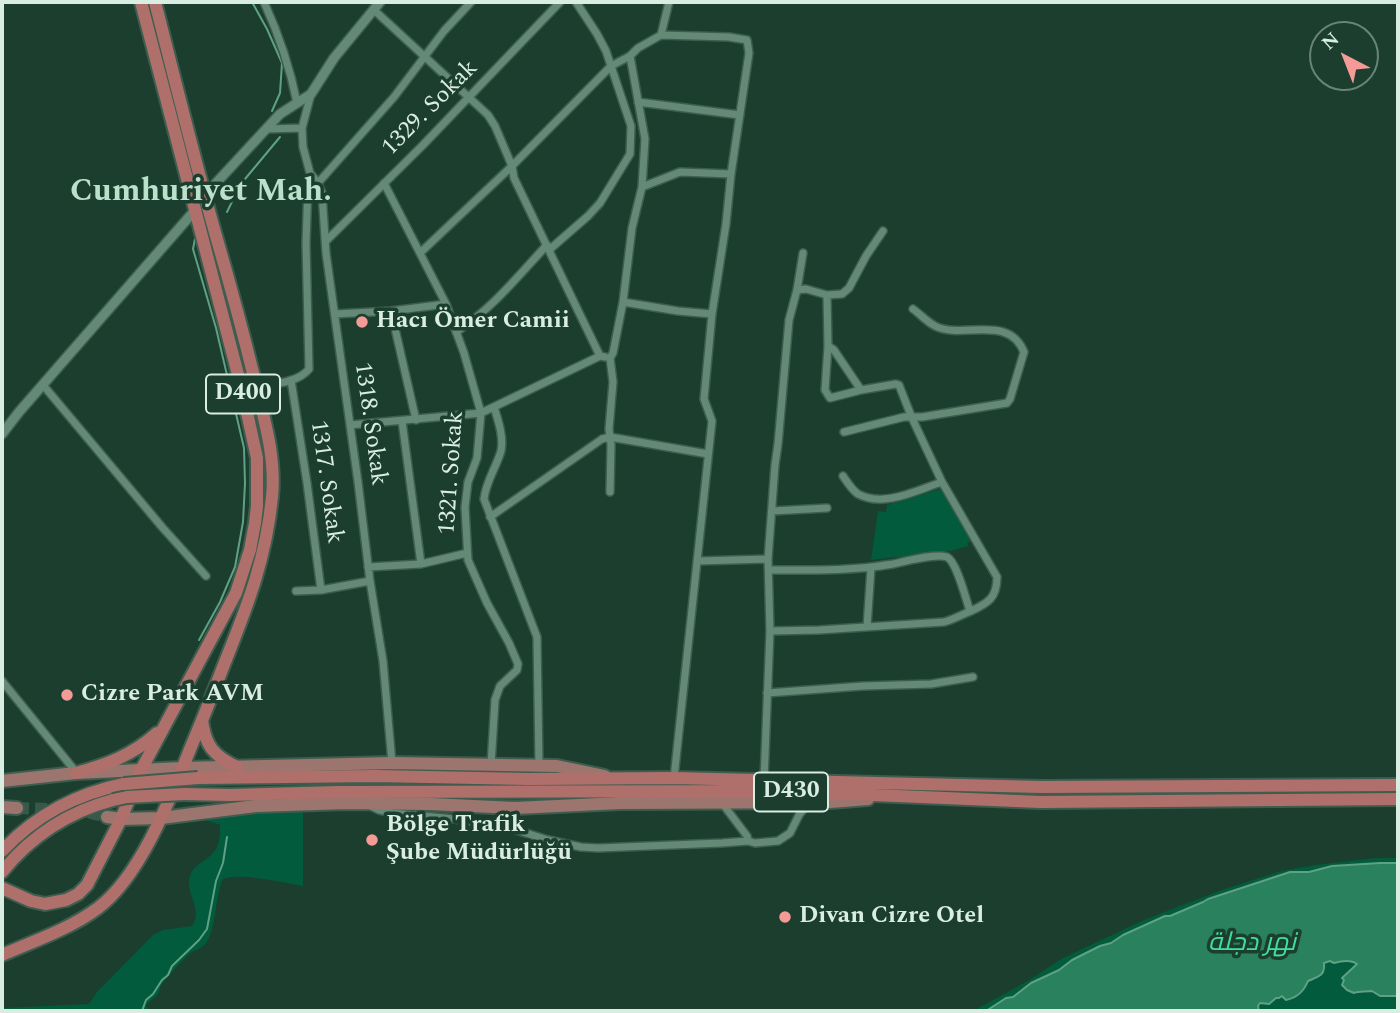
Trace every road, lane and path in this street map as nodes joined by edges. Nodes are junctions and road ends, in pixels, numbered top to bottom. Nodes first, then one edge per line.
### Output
1 (141, 2) edge
2 (155, 2) edge
3 (264, 2) edge
4 (380, 2) edge
5 (471, 2) edge
6 (560, 2) edge
7 (576, 2) edge
8 (669, 2) edge
9 (374, 10) junction
10 (661, 35) junction
11 (630, 56) junction
12 (424, 57) junction
13 (611, 66) junction
14 (312, 94) junction
15 (469, 97) junction
16 (638, 102) junction
17 (297, 103) junction
18 (740, 115) junction
19 (302, 128) junction
20 (266, 129) junction
21 (512, 166) junction
22 (310, 173) junction
23 (730, 174) junction
24 (318, 183) junction
25 (384, 183) junction
26 (642, 187) junction
27 (204, 196) junction
28 (196, 209) junction
29 (883, 230) dead end
30 (326, 241) junction
31 (548, 247) junction
32 (421, 253) junction
33 (803, 253) dead end
34 (797, 290) junction
35 (827, 295) junction
36 (623, 302) junction
37 (446, 304) junction
38 (913, 309) dead end
39 (390, 311) junction
40 (335, 314) junction
41 (712, 314) junction
42 (456, 332) junction
43 (828, 346) junction
44 (600, 356) junction
45 (610, 358) junction
46 (291, 380) junction
47 (43, 385) junction
48 (256, 387) junction
49 (861, 390) junction
50 (494, 407) junction
51 (481, 413) junction
52 (912, 418) junction
53 (416, 420) junction
54 (402, 421) junction
55 (350, 425) junction
56 (844, 432) dead end
57 (2, 434) edge
58 (610, 437) junction
59 (708, 454) junction
60 (843, 476) dead end
61 (942, 482) junction
62 (610, 492) dead end
63 (827, 508) dead end
64 (772, 511) junction
65 (490, 517) junction
66 (467, 553) junction
67 (768, 559) junction
68 (697, 561) junction
69 (421, 564) junction
70 (368, 567) junction
71 (871, 568) junction
72 (770, 570) junction
73 (205, 576) dead end
74 (369, 581) junction
75 (321, 590) junction
76 (296, 591) dead end
77 (970, 611) junction
78 (867, 627) junction
79 (770, 631) junction
80 (973, 677) dead end
81 (2, 681) edge
82 (767, 693) junction
83 (202, 720) junction
84 (164, 726) junction
85 (392, 763) junction
86 (491, 765) junction
87 (539, 766) junction
88 (237, 767) junction
89 (183, 768) junction
90 (141, 770) junction
91 (76, 773) junction
92 (615, 778) junction
93 (674, 778) junction
94 (764, 780) junction
95 (2, 781) edge
96 (1398, 785) edge
97 (914, 797) junction
98 (1398, 799) edge
99 (809, 802) junction
100 (365, 803) junction
101 (722, 803) junction
102 (2, 807) edge
103 (17, 808) tunnel mouth
104 (107, 817) tunnel mouth
105 (160, 818) junction
106 (121, 820) junction
107 (748, 841) junction
108 (2, 851) edge
109 (2, 872) edge
110 (2, 888) edge
111 (2, 955) edge

1 - 28 highway, D400
2 - 27 highway, D400
3 - 17 street
4 - 9 street
5 - 12 street
6 - 15 street, 1329. Sokak
7 - 13 street
8 - 10 street
9 - 12 street
9 - 14 street
10 - 11 street
10 - 18 street
11 - 13 street
11 - 16 street
12 - 15 street
12 - 24 street
13 - 21 street
13 - 31 street
14 - 17 street
14 - 19 street, 1318. Sokak
15 - 21 street
15 - 25 street, 1329. Sokak
16 - 18 street
16 - 26 street
17 - 20 street
18 - 23 street
19 - 20 street
19 - 22 street, 1318. Sokak
20 - 27 street
21 - 31 street
21 - 32 street
22 - 24 street, 1318. Sokak
22 - 46 street
23 - 26 street
23 - 41 street
24 - 30 street, 1318. Sokak
25 - 30 street, 1329. Sokak
25 - 32 street, 1321. Sokak
26 - 36 street
27 - 48 highway, D400
28 - 47 street
28 - 84 highway, D400
29 - 35 street
30 - 40 street, 1318. Sokak
31 - 42 street
31 - 44 street
32 - 37 street, 1321. Sokak
33 - 34 street
34 - 35 street
34 - 64 street
35 - 43 street
36 - 41 street
36 - 45 street
37 - 39 street
37 - 42 street, 1321. Sokak
38 - 52 street
39 - 40 street
39 - 53 street
40 - 55 street, 1318. Sokak
41 - 59 street
42 - 51 street, 1321. Sokak
43 - 49 street
43 - 49 street
44 - 45 street
44 - 50 street
45 - 58 street
46 - 48 street
46 - 75 street, 1317. Sokak
47 - 57 street
47 - 73 street
48 - 83 highway, D400
49 - 52 street
50 - 51 street
50 - 65 street
51 - 53 street
51 - 66 street, 1321. Sokak
52 - 56 street
52 - 61 street
53 - 54 street
54 - 55 street
54 - 69 street
55 - 70 street, 1318. Sokak
58 - 59 street
58 - 62 street
58 - 65 street
59 - 68 street
60 - 61 street
61 - 77 street
63 - 64 street
64 - 67 street
65 - 87 street
66 - 69 street
66 - 86 street, 1321. Sokak
67 - 68 street
67 - 72 street
68 - 93 street
69 - 70 street
70 - 74 street, 1318. Sokak
71 - 72 street
71 - 77 street
71 - 78 street
72 - 79 street
74 - 75 street
74 - 85 street, 1318. Sokak
75 - 76 street
77 - 78 street
78 - 79 street
79 - 82 street
80 - 82 street
81 - 91 street
82 - 94 street
83 - 88 highway
83 - 89 highway, D400
84 - 90 highway, D400
84 - 91 highway
85 - 86 main road
85 - 88 main road
86 - 87 main road
87 - 92 main road
88 - 89 main road
89 - 90 main road
89 - 105 highway, D400
90 - 91 main road
90 - 106 highway, D400
91 - 95 main road
92 - 93 highway, D430
92 - 108 highway, D430, bridge
93 - 94 highway, D430
94 - 96 highway, D430
97 - 98 highway, D430
97 - 99 main road
97 - 109 highway, D430, bridge
99 - 101 main road
99 - 107 street
100 - 101 main road
100 - 105 main road
100 - 107 street
101 - 107 street
102 - 103 main road
104 - 106 main road
105 - 106 main road
105 - 111 highway, D400
106 - 110 highway, D400

